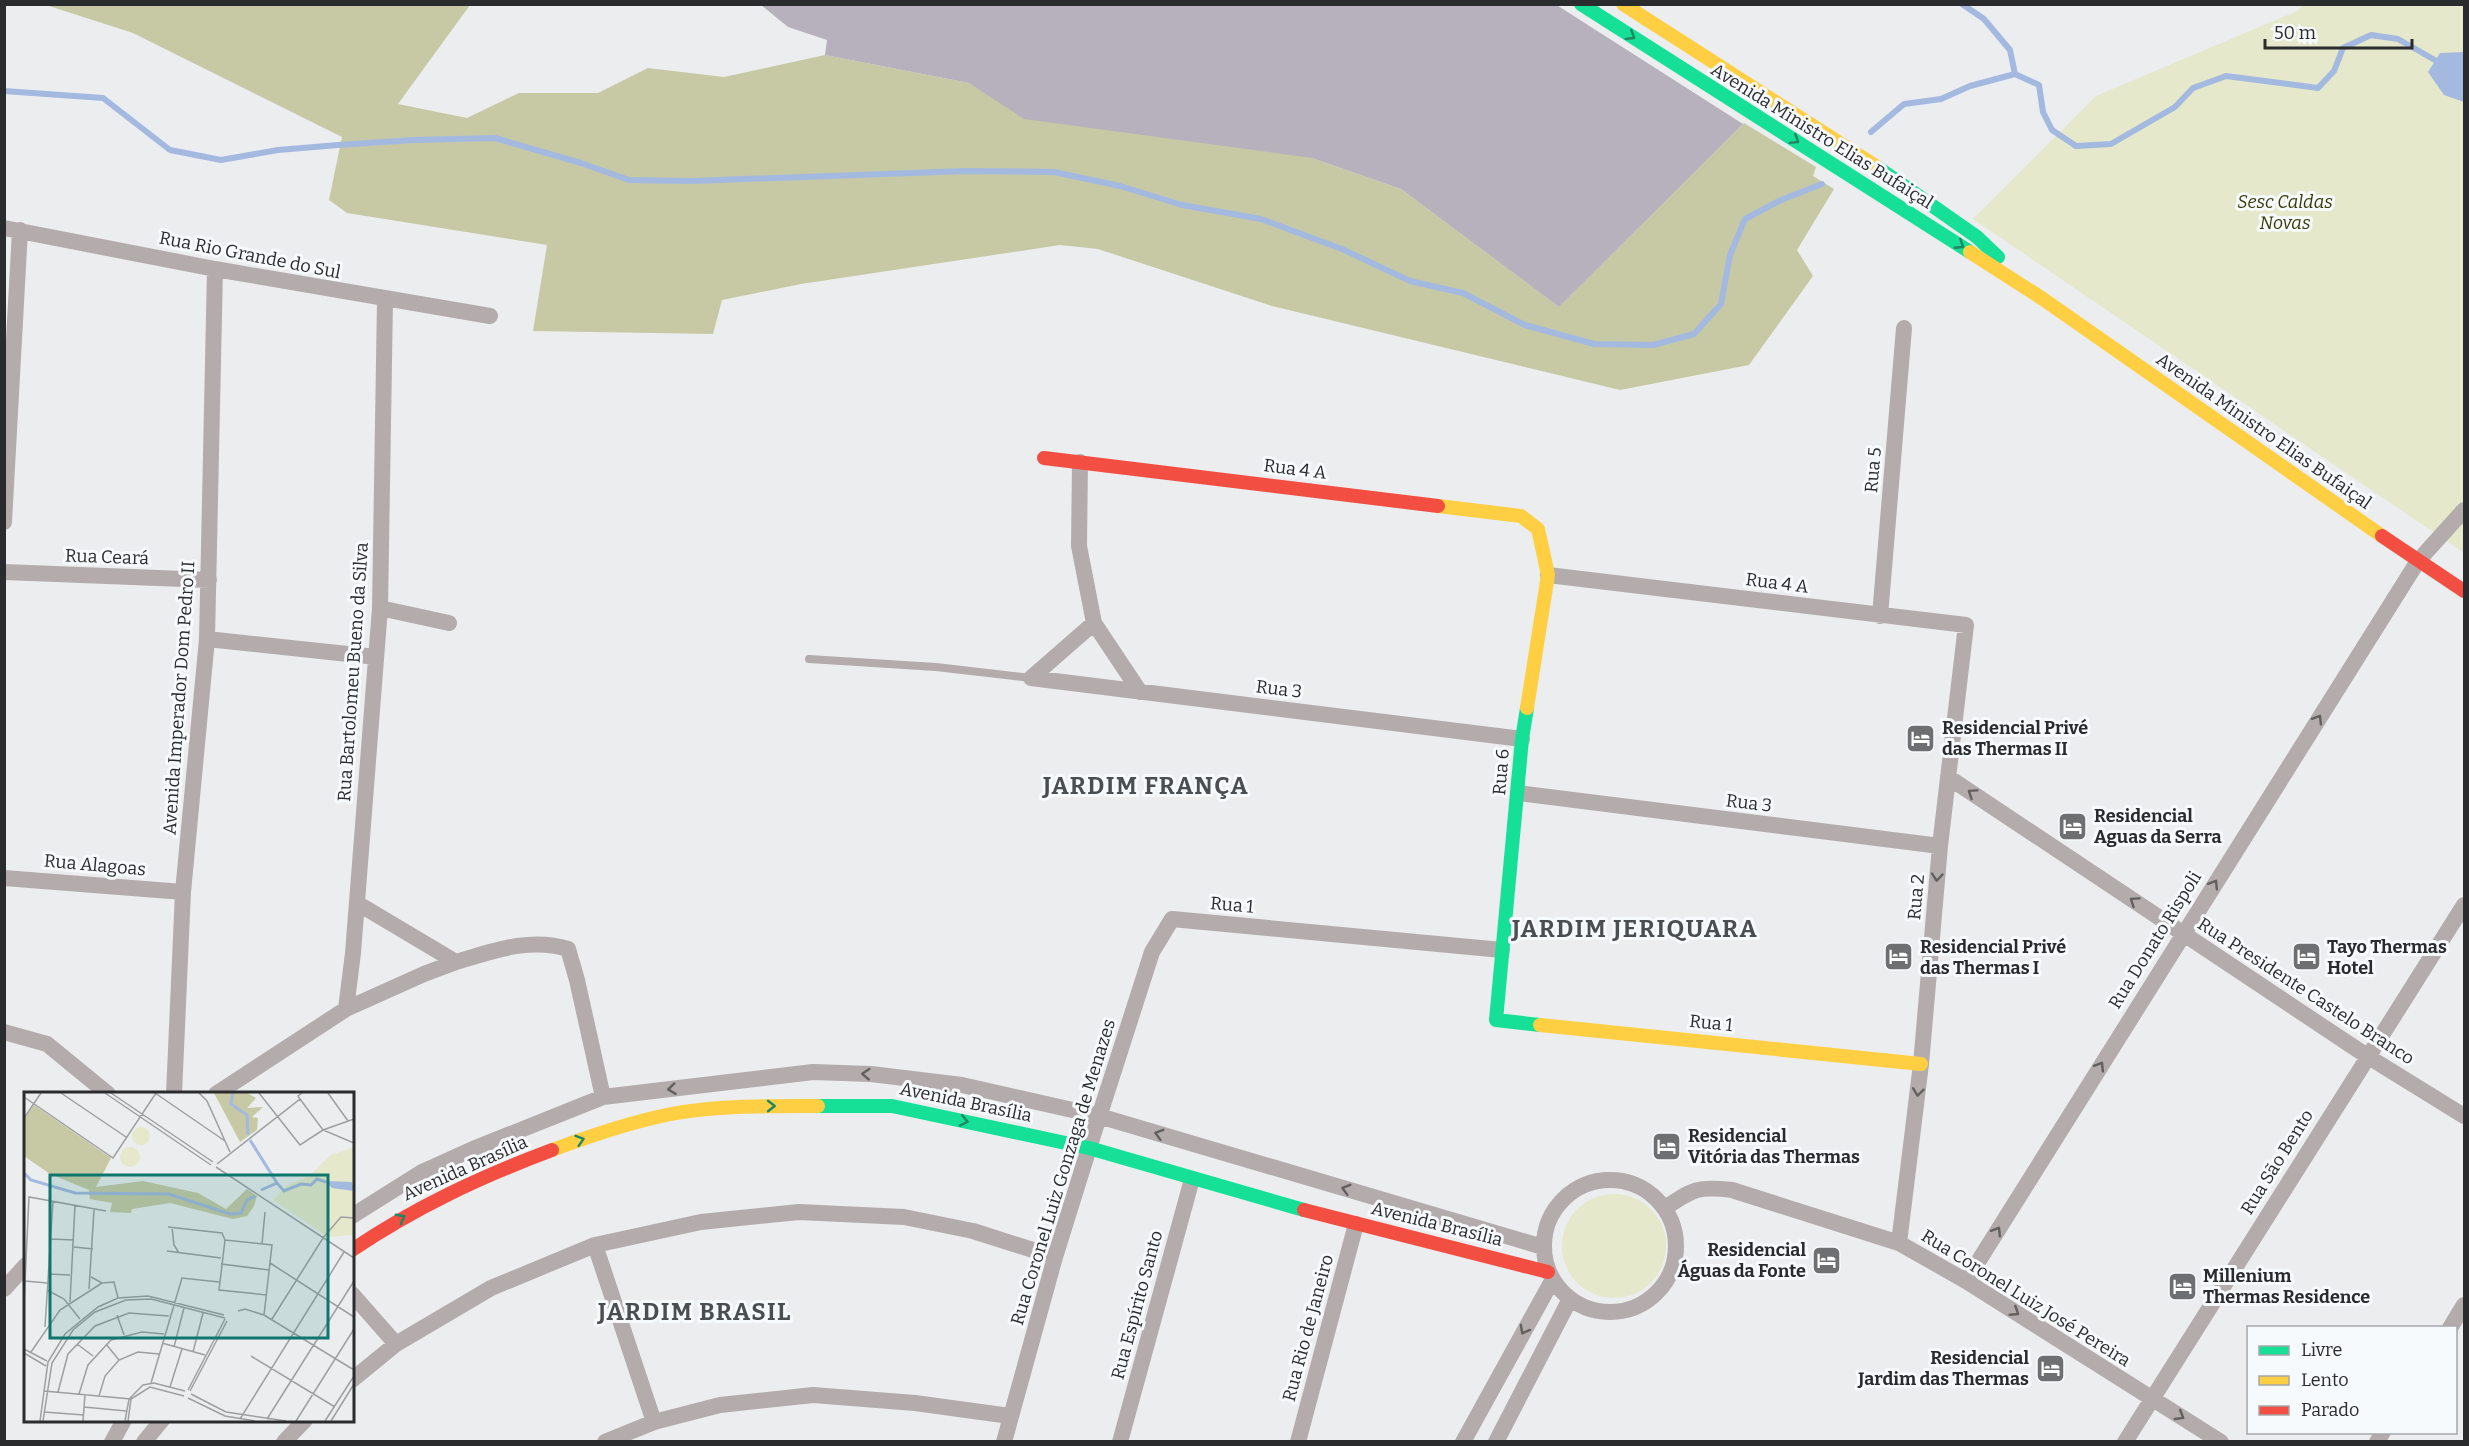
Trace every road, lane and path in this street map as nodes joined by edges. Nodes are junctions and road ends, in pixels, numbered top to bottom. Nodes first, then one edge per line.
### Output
1 (1581, 4) edge
2 (1623, 4) edge
3 (12, 229) edge
4 (215, 269) junction
5 (2043, 299) junction
6 (385, 300) junction
7 (490, 316) dead end
8 (1904, 328) dead end
9 (1044, 458) dead end
10 (1080, 462) junction
11 (2464, 510) edge
12 (4, 522) edge
13 (1538, 529) joint
14 (2418, 561) junction
15 (4, 572) edge
16 (1548, 575) junction
17 (209, 580) junction
18 (2464, 591) edge
19 (380, 608) junction
20 (1880, 616) junction
21 (449, 623) dead end
22 (1094, 623) junction
23 (1966, 625) joint
24 (207, 639) junction
25 (376, 657) junction
26 (809, 659) dead end
27 (1032, 678) junction
28 (1140, 692) junction
29 (1522, 739) junction
30 (1948, 777) junction
31 (1518, 793) junction
32 (1940, 846) junction
33 (4, 878) edge
34 (183, 892) junction
35 (357, 903) junction
36 (2464, 905) edge
37 (1172, 919) joint
38 (2183, 933) junction
39 (1502, 950) junction
40 (456, 962) junction
41 (346, 1009) junction
42 (1496, 1020) joint
43 (4, 1032) edge
44 (2367, 1056) junction
45 (1922, 1064) junction
46 (106, 1092) edge
47 (174, 1092) edge
48 (219, 1092) edge
49 (603, 1097) junction
50 (1099, 1116) junction
51 (2464, 1116) edge
52 (1089, 1148) junction
53 (1192, 1179) junction
54 (1665, 1208) junction
55 (354, 1215) edge
56 (1356, 1224) junction
57 (1899, 1243) junction
58 (595, 1245) junction
59 (1543, 1247) junction
60 (354, 1249) edge
61 (1055, 1257) junction
62 (24, 1267) edge
63 (1550, 1276) junction
64 (1966, 1281) junction
65 (4, 1289) edge
66 (354, 1296) edge
67 (1570, 1299) junction
68 (2464, 1305) edge
69 (2451, 1326) edge
70 (396, 1344) junction
71 (354, 1378) edge
72 (2151, 1399) junction
73 (1010, 1416) junction
74 (123, 1422) edge
75 (160, 1422) edge
76 (303, 1422) edge
77 (654, 1422) junction
78 (112, 1442) edge
79 (144, 1442) edge
80 (284, 1442) edge
81 (604, 1442) edge
82 (1004, 1442) edge
83 (1120, 1442) edge
84 (1298, 1442) edge
85 (1463, 1442) edge
86 (1496, 1442) edge
87 (2125, 1442) edge
88 (2221, 1442) edge

1 -> 5 street, Avenida Ministro Elias Bufaiçal
2 - 5 street, Avenida Ministro Elias Bufaiçal
3 - 4 street, Rua Rio Grande do Sul
3 - 12 street
4 - 6 street, Rua Rio Grande do Sul
4 - 17 street, Avenida Imperador Dom Pedro II
5 - 14 street, Avenida Ministro Elias Bufaiçal
6 - 7 street, Rua Rio Grande do Sul
6 - 19 street, Rua Bartolomeu Bueno da Silva
8 - 20 street, Rua 5
9 - 10 street, Rua 4 A
10 - 13 street, Rua 4 A
10 - 22 street
11 - 14 street, Rua Donato Rispoli
13 - 16 street, Rua 6
14 - 18 street, Avenida Ministro Elias Bufaiçal
38 -> 14 street, Rua Donato Rispoli
15 - 17 street, Rua Ceará
16 - 20 street, Rua 4 A
16 - 29 street, Rua 6
17 - 24 street, Avenida Imperador Dom Pedro II
19 - 21 street
19 - 25 street, Rua Bartolomeu Bueno da Silva
20 - 23 street, Rua 4 A
22 - 27 street
22 - 28 street
23 - 30 street, Rua 2
24 - 25 street
24 - 34 street, Avenida Imperador Dom Pedro II
25 - 35 street, Rua Bartolomeu Bueno da Silva
26 - 27 lane
27 - 28 street, Rua 3
28 - 29 street, Rua 3
29 - 31 street, Rua 6
30 - 32 street, Rua 2
38 -> 30 street, Rua Presidente Castelo Branco
31 - 32 street, Rua 3
31 - 39 street, Rua 6
32 -> 45 street, Rua 2
33 - 34 street, Rua Alagoas
34 - 47 street, Avenida Imperador Dom Pedro II
35 - 40 street
35 - 41 street, Rua Bartolomeu Bueno da Silva
36 - 44 street, Rua São Bento
37 - 39 street, Rua 1
37 - 50 street, Rua Coronel Luiz Gonzaga de Menazes
38 - 44 street, Rua Presidente Castelo Branco
64 -> 38 street, Rua Donato Rispoli
39 - 42 street, Rua 6
40 - 41 street
40 - 49 street
41 - 48 street
42 - 45 street, Rua 1
43 - 46 street
44 - 51 street, Rua Presidente Castelo Branco
44 - 72 street, Rua São Bento
45 -> 57 street, Rua 2
50 -> 49 street, Avenida Brasília
49 - 55 street, Avenida Brasília
50 - 52 street, Rua Coronel Luiz Gonzaga de Menazes
59 -> 50 street, Avenida Brasília
52 - 53 street, Avenida Brasília
60 -> 52 street, Avenida Brasília
52 - 61 street, Rua Coronel Luiz Gonzaga de Menazes
53 - 56 street, Avenida Brasília
53 - 83 street, Rua Espírito Santo
54 - 57 street, Rua Coronel Luiz José Pereira
54 - 59 street
54 - 67 street
56 - 63 street, Avenida Brasília
56 - 84 street, Rua Rio de Janeiro
57 - 64 street, Rua Coronel Luiz José Pereira
58 - 61 street
58 - 70 street
58 - 77 street
59 - 63 street
61 - 73 street, Rua Coronel Luiz Gonzaga de Menazes
62 - 65 street
63 - 67 street
63 -> 85 street
64 -> 72 street, Rua Coronel Luiz José Pereira
66 - 70 street
67 - 86 street
68 - 69 street
70 - 71 street
72 - 87 street, Rua São Bento
72 -> 88 street, Rua Coronel Luiz José Pereira
73 - 77 street
73 - 82 street, Rua Coronel Luiz Gonzaga de Menazes
74 - 78 street
75 - 79 street
76 - 80 street
77 - 81 street

